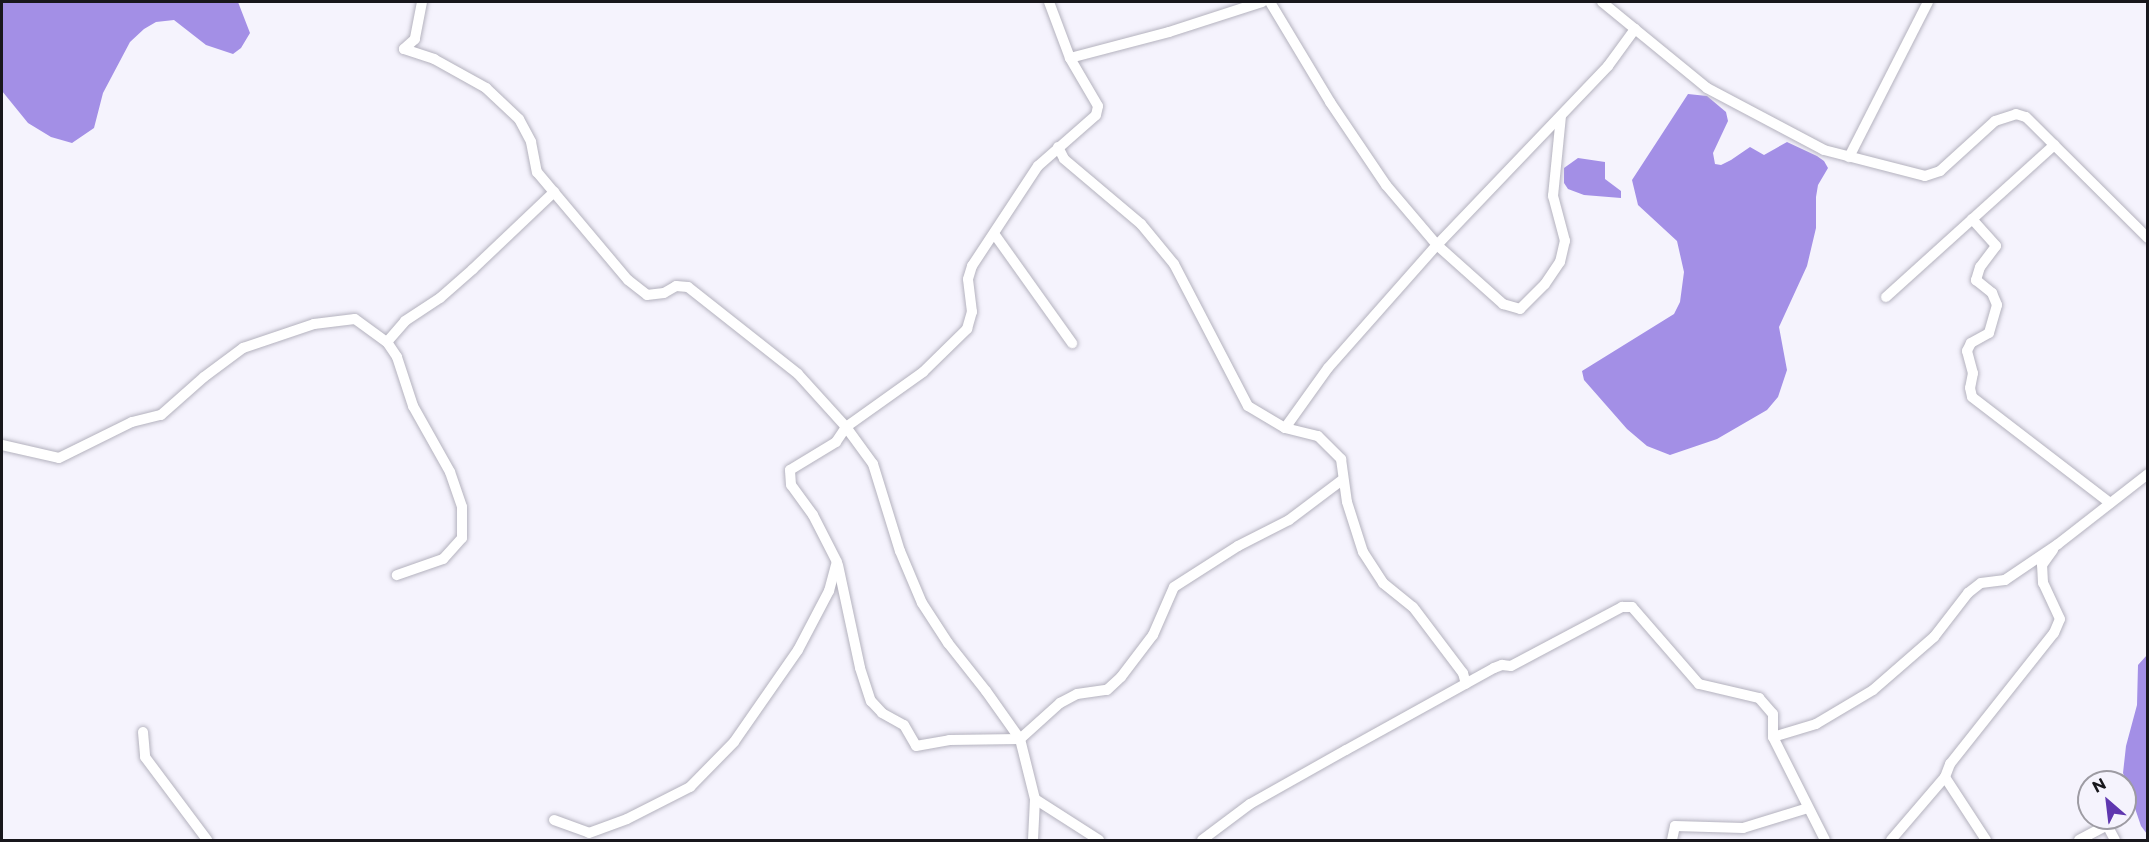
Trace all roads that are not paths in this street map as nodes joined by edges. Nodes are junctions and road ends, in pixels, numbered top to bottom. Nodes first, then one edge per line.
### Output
1 (422, 2) edge
2 (1049, 2) edge
3 (1263, 2) edge
4 (1270, 2) edge
5 (1602, 2) edge
6 (1928, 2) edge
7 (1635, 29) junction
8 (1070, 58) junction
9 (1561, 116) junction
10 (2054, 145) junction
11 (1058, 147) junction
12 (1849, 157) junction
13 (554, 192) junction
14 (1972, 219) junction
15 (995, 235) junction
16 (2148, 238) edge
17 (1437, 246) junction
18 (1886, 297) dead end
19 (387, 342) junction
20 (1072, 343) dead end
21 (846, 427) junction
22 (1285, 428) junction
23 (2, 446) edge
24 (2148, 474) edge
25 (1342, 480) junction
26 (2110, 503) junction
27 (2058, 544) junction
28 (837, 562) junction
29 (397, 575) dead end
30 (1466, 684) junction
31 (142, 732) dead end
32 (1773, 737) junction
33 (1020, 739) junction
34 (1945, 777) junction
35 (1035, 799) junction
36 (1809, 808) junction
37 (554, 820) dead end
38 (207, 840) edge
39 (1033, 840) edge
40 (1099, 840) edge
41 (1202, 840) edge
42 (1672, 840) edge
43 (1825, 840) edge
44 (1891, 840) edge
45 (1986, 840) edge
46 (2079, 840) edge
47 (2115, 840) edge

1 - 13 street
2 - 8 street
3 - 8 street
4 - 17 street
5 - 7 street
6 - 12 street
7 - 9 street
7 - 12 street
8 - 11 street
9 - 17 street
9 - 17 street
10 - 12 street
10 - 14 street
10 - 16 street
11 - 15 street
11 - 22 street
13 - 19 street
13 - 21 street
14 - 18 street
14 - 26 street
15 - 20 street
15 - 21 street
17 - 22 street
19 - 23 street
19 - 29 street
21 - 28 street
21 - 33 street
22 - 25 street
24 - 26 street
25 - 30 street
25 - 33 street
26 - 27 street
27 - 32 street
27 - 34 street
28 - 33 street
28 - 37 street
30 - 32 street
30 - 41 street
31 - 38 street
32 - 36 street
33 - 35 street
34 - 44 street
34 - 45 street
35 - 39 street
35 - 40 street
36 - 42 street
36 - 43 street
46 - 47 street

